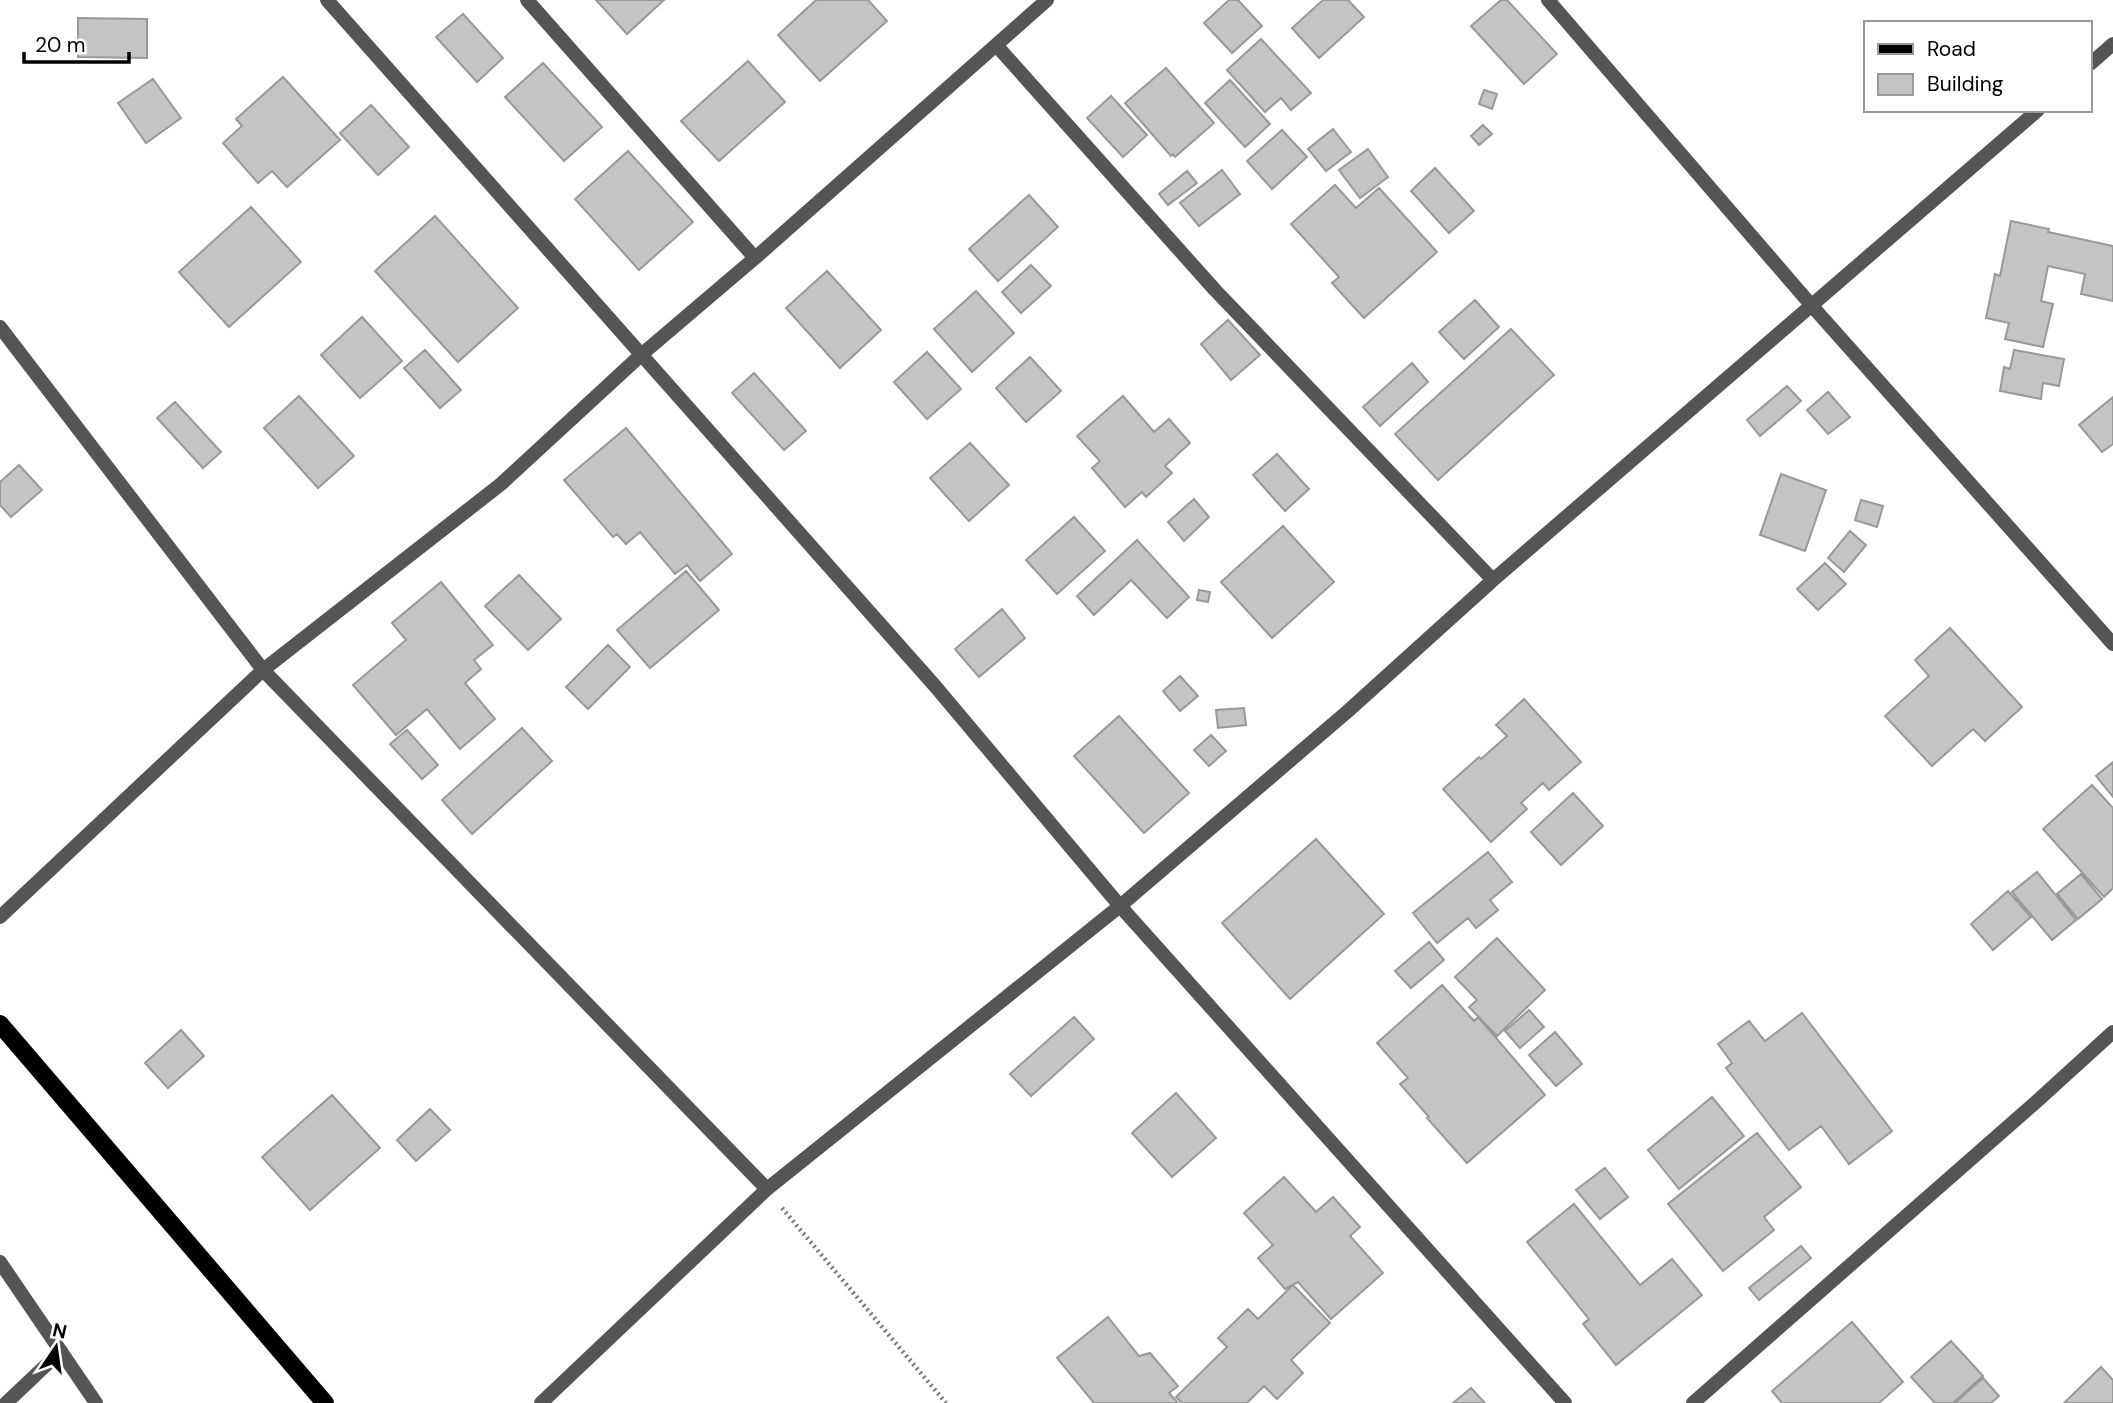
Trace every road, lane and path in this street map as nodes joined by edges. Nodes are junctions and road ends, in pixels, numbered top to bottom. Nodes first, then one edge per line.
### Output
1 (327, 0) edge
2 (527, 0) edge
3 (1047, 0) edge
4 (1548, 0) edge
5 (2113, 44) edge
6 (996, 45) junction
7 (2092, 62) edge
8 (2036, 112) edge
9 (754, 258) junction
10 (1812, 306) junction
11 (0, 327) edge
12 (641, 355) junction
13 (1493, 580) junction
14 (2113, 645) edge
15 (263, 670) junction
16 (1120, 906) junction
17 (0, 917) edge
18 (0, 1024) edge
19 (2113, 1032) edge
20 (767, 1189) junction
21 (0, 1262) edge
22 (61, 1351) junction
23 (6, 1403) edge
24 (96, 1403) edge
25 (325, 1403) edge
26 (541, 1403) edge
27 (946, 1403) edge
28 (1565, 1403) edge
29 (1693, 1403) edge

1 - 12 street
2 - 9 street
3 - 6 street
4 - 10 street
5 - 7 street
6 - 9 street
6 - 13 street
8 - 10 street
9 - 12 street
10 - 13 street
10 - 14 street
11 - 15 street
12 - 15 street
12 - 16 street
13 - 16 street
15 - 17 street
15 - 20 street
16 - 20 street
16 - 28 street
18 - 25 main road
19 - 29 street
20 - 26 street
20 - 27 path
21 - 22 street
22 - 23 street
22 - 24 street

